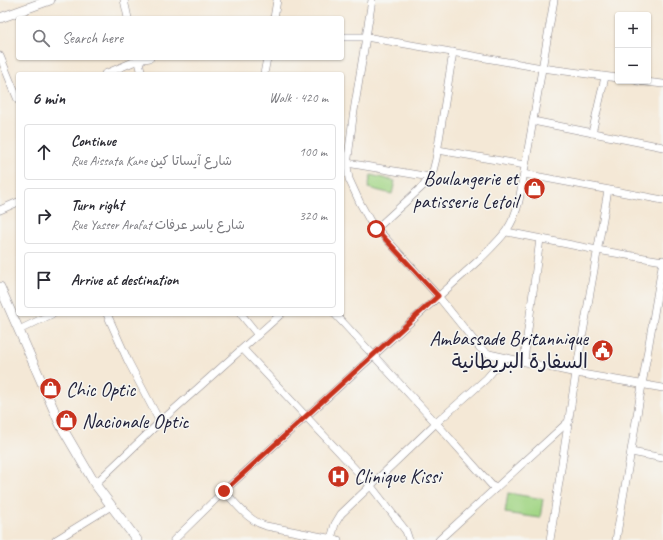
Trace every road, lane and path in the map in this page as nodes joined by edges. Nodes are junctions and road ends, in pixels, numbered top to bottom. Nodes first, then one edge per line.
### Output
1 (50, 0) edge
2 (124, 0) edge
3 (277, 0) edge
4 (372, 0) edge
5 (554, 0) edge
6 (128, 16) edge
7 (274, 16) edge
8 (0, 18) edge
9 (344, 37) edge
10 (366, 37) junction
11 (453, 52) junction
12 (0, 56) edge
13 (136, 60) edge
14 (138, 60) edge
15 (267, 60) edge
16 (542, 68) junction
17 (109, 72) edge
18 (141, 72) edge
19 (264, 72) edge
20 (605, 77) junction
21 (615, 78) edge
22 (651, 83) edge
23 (663, 84) edge
24 (16, 95) edge
25 (533, 121) junction
26 (592, 133) junction
27 (663, 147) edge
28 (438, 150) junction
29 (348, 164) junction
30 (526, 165) junction
31 (345, 172) edge
32 (524, 174) junction
33 (430, 177) junction
34 (608, 190) junction
35 (663, 200) edge
36 (16, 203) edge
37 (0, 210) edge
38 (376, 229) junction
39 (507, 232) junction
40 (540, 239) junction
41 (597, 250) junction
42 (663, 260) edge
43 (0, 287) edge
44 (438, 296) junction
45 (48, 316) edge
46 (108, 316) edge
47 (243, 316) edge
48 (279, 316) edge
49 (337, 316) edge
50 (19, 330) junction
51 (258, 335) junction
52 (243, 349) junction
53 (374, 356) junction
54 (504, 358) junction
55 (524, 360) junction
56 (576, 372) junction
57 (642, 384) junction
58 (663, 388) edge
59 (306, 416) junction
60 (569, 421) junction
61 (160, 422) junction
62 (436, 423) junction
63 (631, 452) junction
64 (663, 458) edge
65 (95, 484) junction
66 (370, 485) junction
67 (495, 489) junction
68 (224, 491) junction
69 (111, 506) junction
70 (335, 539) edge
71 (56, 540) edge
72 (137, 540) edge
73 (174, 540) edge
74 (409, 540) edge
75 (440, 540) edge
76 (550, 540) edge
77 (616, 540) edge

1 - 8 street
2 - 6 street
3 - 7 street
4 - 10 street
5 - 16 street
9 - 10 street
10 - 11 street
10 - 29 street
11 - 16 street
11 - 28 street
12 - 24 street
13 - 17 street
14 - 18 street
15 - 19 street
16 - 20 street
16 - 25 street
20 - 21 street
20 - 26 street
22 - 23 street
25 - 26 street
25 - 30 street
26 - 27 street
28 - 30 street
28 - 33 street
29 - 31 street
29 - 33 street
30 - 32 street
31 - 38 street
32 - 34 street
32 - 39 street
33 - 38 street
34 - 35 street
34 - 41 street
36 - 37 street
38 - 44 street
39 - 40 street
39 - 44 street
40 - 41 street
40 - 55 street
41 - 42 street
41 - 56 street
42 - 57 street
43 - 50 street
44 - 53 street
44 - 54 street
45 - 50 street
46 - 61 street
47 - 51 street
48 - 51 street
49 - 53 street
50 - 65 street
51 - 52 street
52 - 59 street
52 - 61 street
53 - 59 street
53 - 62 street
54 - 55 street
54 - 62 street
55 - 56 street
56 - 57 street
56 - 60 street
57 - 58 street
57 - 63 street
59 - 66 street
59 - 68 street
60 - 67 street
60 - 76 street
61 - 65 street
62 - 66 street
62 - 67 street
63 - 64 street
63 - 77 street
65 - 69 street
66 - 70 street
66 - 74 street
67 - 75 street
68 - 70 street
68 - 73 street
69 - 71 street
69 - 72 street

